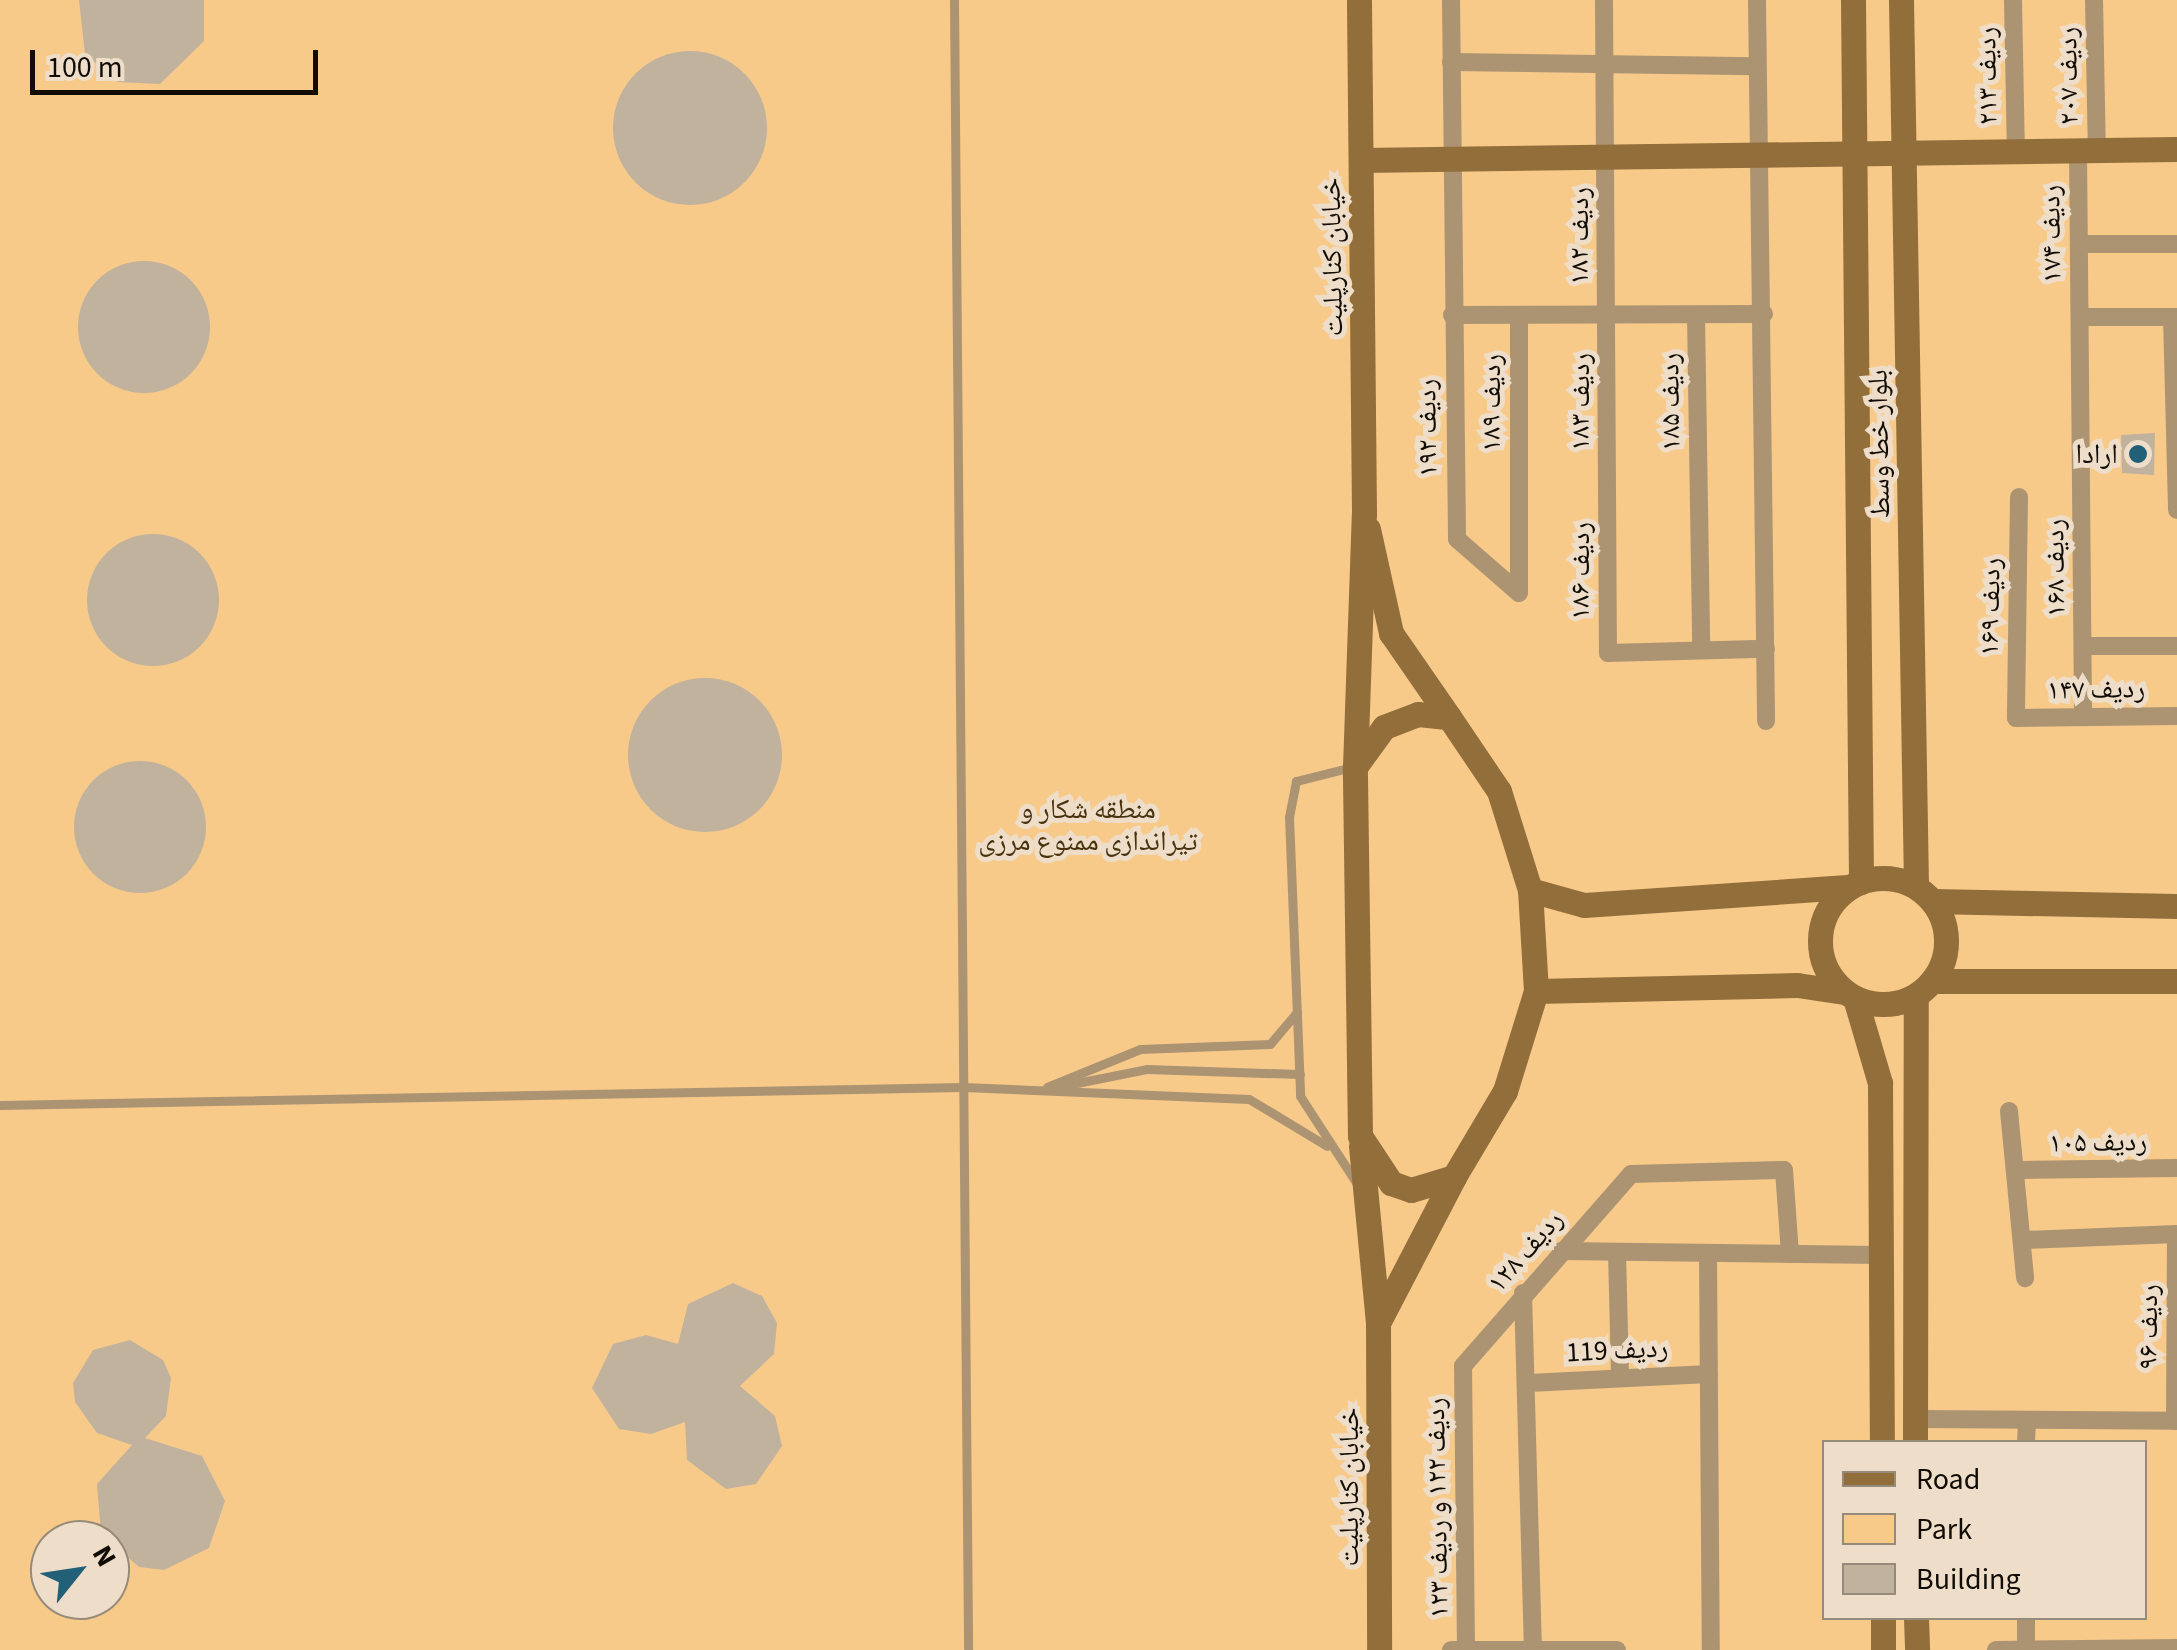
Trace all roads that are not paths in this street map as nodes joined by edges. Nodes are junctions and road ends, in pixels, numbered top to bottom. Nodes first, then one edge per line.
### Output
1 (954, 0) edge
2 (1360, 0) edge
3 (1451, 0) edge
4 (1604, 0) edge
5 (1757, 0) edge
6 (1853, 0) edge
7 (1901, 0) edge
8 (2013, 0) edge
9 (2094, 0) edge
10 (1451, 62) junction
11 (1605, 64) junction
12 (1756, 66) junction
13 (1855, 149) junction
14 (2177, 149) edge
15 (1904, 150) junction
16 (2016, 150) junction
17 (2088, 150) junction
18 (1763, 153) junction
19 (1606, 156) junction
20 (1452, 158) junction
21 (1361, 160) junction
22 (2079, 244) junction
23 (2177, 244) edge
24 (1696, 314) junction
25 (1764, 314) junction
26 (1452, 315) junction
27 (1519, 315) junction
28 (1607, 316) junction
29 (2080, 317) junction
30 (2175, 317) edge
31 (1608, 488) joint
32 (2082, 489) joint
33 (2176, 490) edge
34 (2019, 497) dead end
35 (2177, 510) edge
36 (1364, 514) junction
37 (1519, 593) joint
38 (2083, 646) junction
39 (2177, 646) edge
40 (1766, 649) junction
41 (1701, 650) junction
42 (2084, 716) junction
43 (2177, 716) edge
44 (1449, 717) junction
45 (2016, 718) joint
46 (1766, 722) dead end
47 (1355, 768) junction
48 (1855, 884) junction
49 (1530, 890) junction
50 (1924, 894) junction
51 (2177, 906) edge
52 (2177, 981) edge
53 (1924, 988) junction
54 (1536, 991) junction
55 (1850, 995) junction
56 (1297, 1012) junction
57 (1300, 1074) junction
58 (963, 1087) junction
59 (1040, 1090) junction
60 (0, 1105) edge
61 (2008, 1111) dead end
62 (1360, 1136) junction
63 (1327, 1146) junction
64 (2177, 1168) edge
65 (2020, 1170) junction
66 (1454, 1176) junction
67 (1368, 1196) junction
68 (2177, 1234) edge
69 (2023, 1240) junction
70 (1561, 1252) junction
71 (1616, 1252) junction
72 (1708, 1253) junction
73 (1790, 1254) junction
74 (1881, 1255) junction
75 (2025, 1278) dead end
76 (1523, 1294) junction
77 (1378, 1323) junction
78 (1464, 1366) joint
79 (1708, 1374) junction
80 (1620, 1376) junction
81 (1529, 1383) junction
82 (2026, 1420) junction
83 (2176, 1421) edge
84 (1915, 1431) edge
85 (1882, 1440) edge
86 (2026, 1440) edge
87 (1882, 1620) edge
88 (1916, 1620) edge
89 (2026, 1620) edge
90 (2177, 1648) edge
91 (968, 1650) edge
92 (1379, 1650) edge
93 (1451, 1650) edge
94 (1466, 1650) edge
95 (1533, 1650) edge
96 (1617, 1650) edge
97 (1710, 1650) edge
98 (1883, 1650) edge
99 (1917, 1650) edge
100 (1996, 1650) edge
101 (2026, 1650) edge

1 - 58 lane
2 - 21 main road, خیابان کنارپلیت
3 - 10 street, ردیف ۱۹۲
4 - 11 street, ردیف ۱۸۲
5 - 12 street
6 - 13 main road, بلوار خط وسط
7 - 15 main road, بلوار خط وسط
8 - 16 street, ردیف ۲۱۳
9 - 17 street, ردیف ۲۰۷
10 - 11 street
10 - 20 street, ردیف ۱۹۲
11 - 12 street
11 - 19 street, ردیف ۱۸۲
12 - 18 street
13 - 15 main road
13 - 18 main road
13 - 48 main road, بلوار خط وسط
14 - 17 main road
15 - 16 main road
15 - 50 main road, بلوار خط وسط
16 - 17 main road
17 - 22 street, ردیف ۱۷۴
18 - 19 main road
18 - 25 street
19 - 20 main road
19 - 28 street, ردیف ۱۸۲
20 - 21 main road
20 - 26 street, ردیف ۱۹۲
21 - 36 main road, خیابان کنارپلیت
22 - 23 street
22 - 29 street, ردیف ۱۷۴
24 - 25 street
24 - 28 street
24 - 41 street, ردیف ۱۸۵
25 - 40 street
26 - 27 street
26 - 37 street, ردیف ۱۹۲
27 - 28 street
27 - 37 street, ردیف ۱۸۹
28 - 31 street, ردیف ۱۸۳
29 - 30 street
29 - 32 street, ردیف ۱۷۴
30 - 33 street
31 - 41 street, ردیف ۱۸۶
32 - 38 street, ردیف ۱۶۸
33 - 35 street
34 - 45 street, ردیف ۱۶۹
36 - 44 main road, خیابان کنارپلیت
36 - 47 main road, خیابان کنارپلیت
38 - 39 street
38 - 42 street, ردیف ۱۶۸
40 - 41 street
40 - 46 street
42 - 43 street, ردیف ۱۴۷
42 - 45 street, ردیف ۱۴۷
44 - 47 main road
44 - 49 main road, خیابان کنارپلیت
47 - 56 lane
47 - 62 main road, خیابان کنارپلیت
48 - 49 main road
48 - 50 main road
48 - 55 main road
49 - 54 main road, خیابان کنارپلیت
50 - 51 main road
50 - 53 main road
52 - 53 main road
53 - 55 main road
53 - 84 main road
54 - 55 main road
54 - 66 main road, خیابان کنارپلیت
55 - 74 main road
56 - 57 lane
56 - 59 lane
57 - 59 lane
57 - 63 lane
58 - 59 lane
58 - 60 lane
58 - 91 lane
59 - 63 lane
61 - 65 street
62 - 66 main road
62 - 67 main road, خیابان کنارپلیت
63 - 67 lane
64 - 65 street, ردیف ۱۰۵
65 - 69 street
66 - 77 main road, خیابان کنارپلیت
67 - 77 main road, خیابان کنارپلیت
68 - 69 street
68 - 83 street, ردیف ۹۶
69 - 75 street
70 - 71 street
70 - 73 street, ردیف ۱۲۸
70 - 76 street, ردیف ۱۲۸
71 - 72 street
71 - 80 street
72 - 73 street
72 - 79 street
73 - 74 street
74 - 85 main road
76 - 78 street, ردیف ۱۲۸
76 - 81 street
77 - 92 main road, خیابان کنارپلیت
78 - 94 street, ردیف ۱۲۲ و ردیف ۱۲۳
79 - 80 street, ردیف 119
79 - 97 street
80 - 81 street, ردیف 119
81 - 95 street
82 - 83 street
82 - 84 street
82 - 86 street
87 - 98 main road
88 - 99 main road
89 - 101 street
90 - 101 street
93 - 94 street
94 - 95 street
95 - 96 street
100 - 101 street

